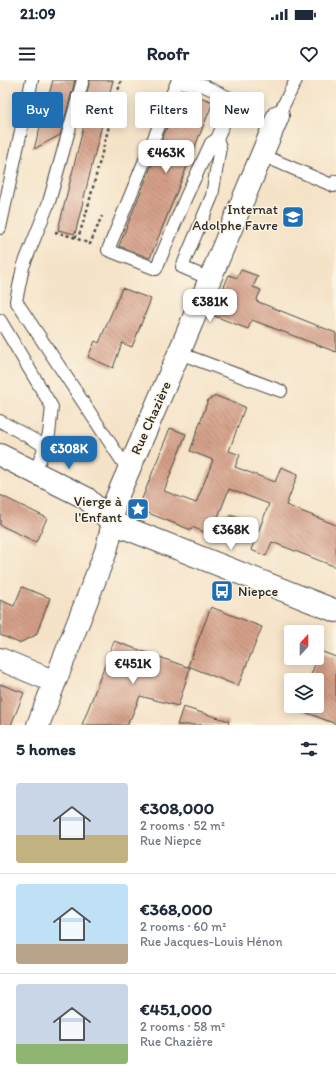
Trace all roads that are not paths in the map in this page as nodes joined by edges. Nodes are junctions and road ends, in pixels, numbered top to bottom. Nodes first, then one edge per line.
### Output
1 (32, 80) edge
2 (82, 80) edge
3 (296, 80) edge
4 (278, 116) joint
5 (217, 139) junction
6 (262, 155) junction
7 (336, 181) edge
8 (0, 228) edge
9 (210, 279) junction
10 (0, 320) edge
11 (179, 353) junction
12 (281, 391) dead end
13 (0, 422) edge
14 (45, 446) junction
15 (0, 455) edge
16 (128, 470) junction
17 (34, 471) junction
18 (113, 523) junction
19 (336, 612) edge
20 (0, 659) edge
21 (55, 682) junction
22 (38, 725) edge

1 - 8 lane
2 - 16 lane
3 - 4 lane
4 - 6 street, Rue Chazière
5 - 5 lane
5 - 9 lane
6 - 7 lane
6 - 9 street, Rue Chazière
9 - 11 street, Rue Chazière
10 - 14 lane
11 - 12 lane
11 - 16 street, Rue Chazière
13 - 14 lane
14 - 17 lane
15 - 17 street
16 - 18 street, Rue Chazière
17 - 18 street
18 - 19 street
18 - 21 street, Rue Chazière
20 - 21 street
21 - 22 street, Rue Chazière

